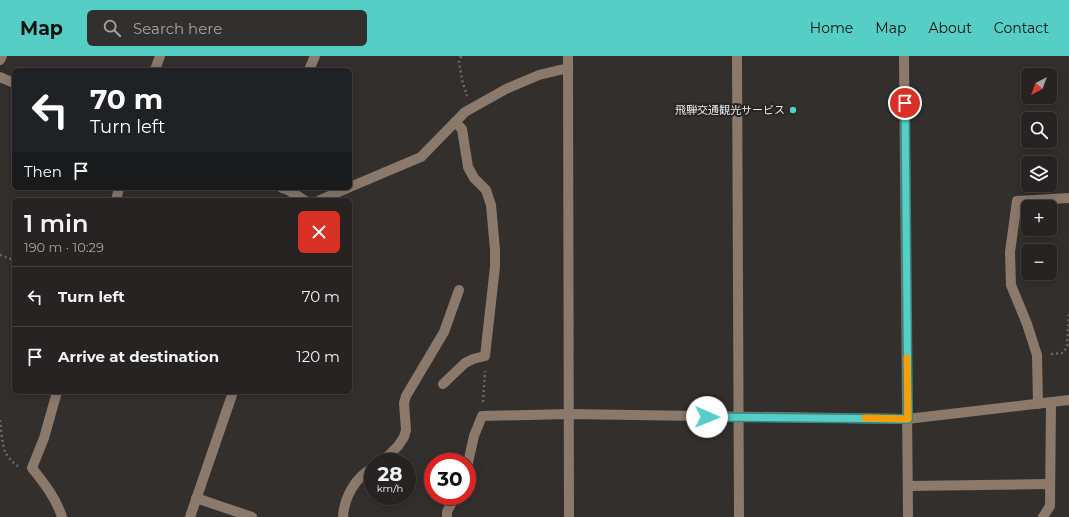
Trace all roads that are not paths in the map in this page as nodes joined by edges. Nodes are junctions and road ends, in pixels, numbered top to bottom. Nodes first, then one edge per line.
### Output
1 (2, 56) edge
2 (160, 56) edge
3 (315, 56) edge
4 (568, 56) edge
5 (737, 56) edge
6 (904, 56) edge
7 (0, 60) edge
8 (156, 68) edge
9 (310, 68) edge
10 (568, 68) junction
11 (0, 77) edge
12 (12, 82) edge
13 (456, 122) junction
14 (352, 187) edge
15 (286, 190) edge
16 (344, 190) edge
17 (300, 198) edge
18 (325, 198) edge
19 (1069, 198) edge
20 (459, 290) dead end
21 (443, 384) dead end
22 (56, 394) edge
23 (232, 394) edge
24 (1069, 400) edge
25 (1051, 402) junction
26 (1038, 404) junction
27 (568, 414) junction
28 (738, 417) junction
29 (908, 419) junction
30 (391, 453) edge
31 (470, 453) edge
32 (364, 473) edge
33 (1050, 484) junction
34 (908, 486) junction
35 (196, 498) junction
36 (450, 505) edge
37 (62, 517) edge
38 (190, 517) edge
39 (252, 517) edge
40 (343, 517) edge
41 (447, 517) edge
42 (569, 517) edge
43 (739, 517) edge
44 (908, 517) edge
45 (1043, 517) edge

1 - 7 street
2 - 8 street
3 - 9 street
4 - 10 street
5 - 28 street
6 - 29 street
10 - 13 street
10 - 27 street
11 - 12 street
13 - 14 street
13 - 21 street
15 - 17 street
16 - 18 street
19 - 26 street
20 - 30 street
22 - 37 street
23 - 35 street
24 - 25 street
25 - 26 street
25 - 33 street
26 - 29 street
27 - 28 street
27 - 31 street
27 - 42 street
28 - 29 street
28 - 43 street
29 - 34 street
32 - 40 street
33 - 34 street
33 - 45 street
34 - 44 street
35 - 38 street
35 - 39 street
36 - 41 street

